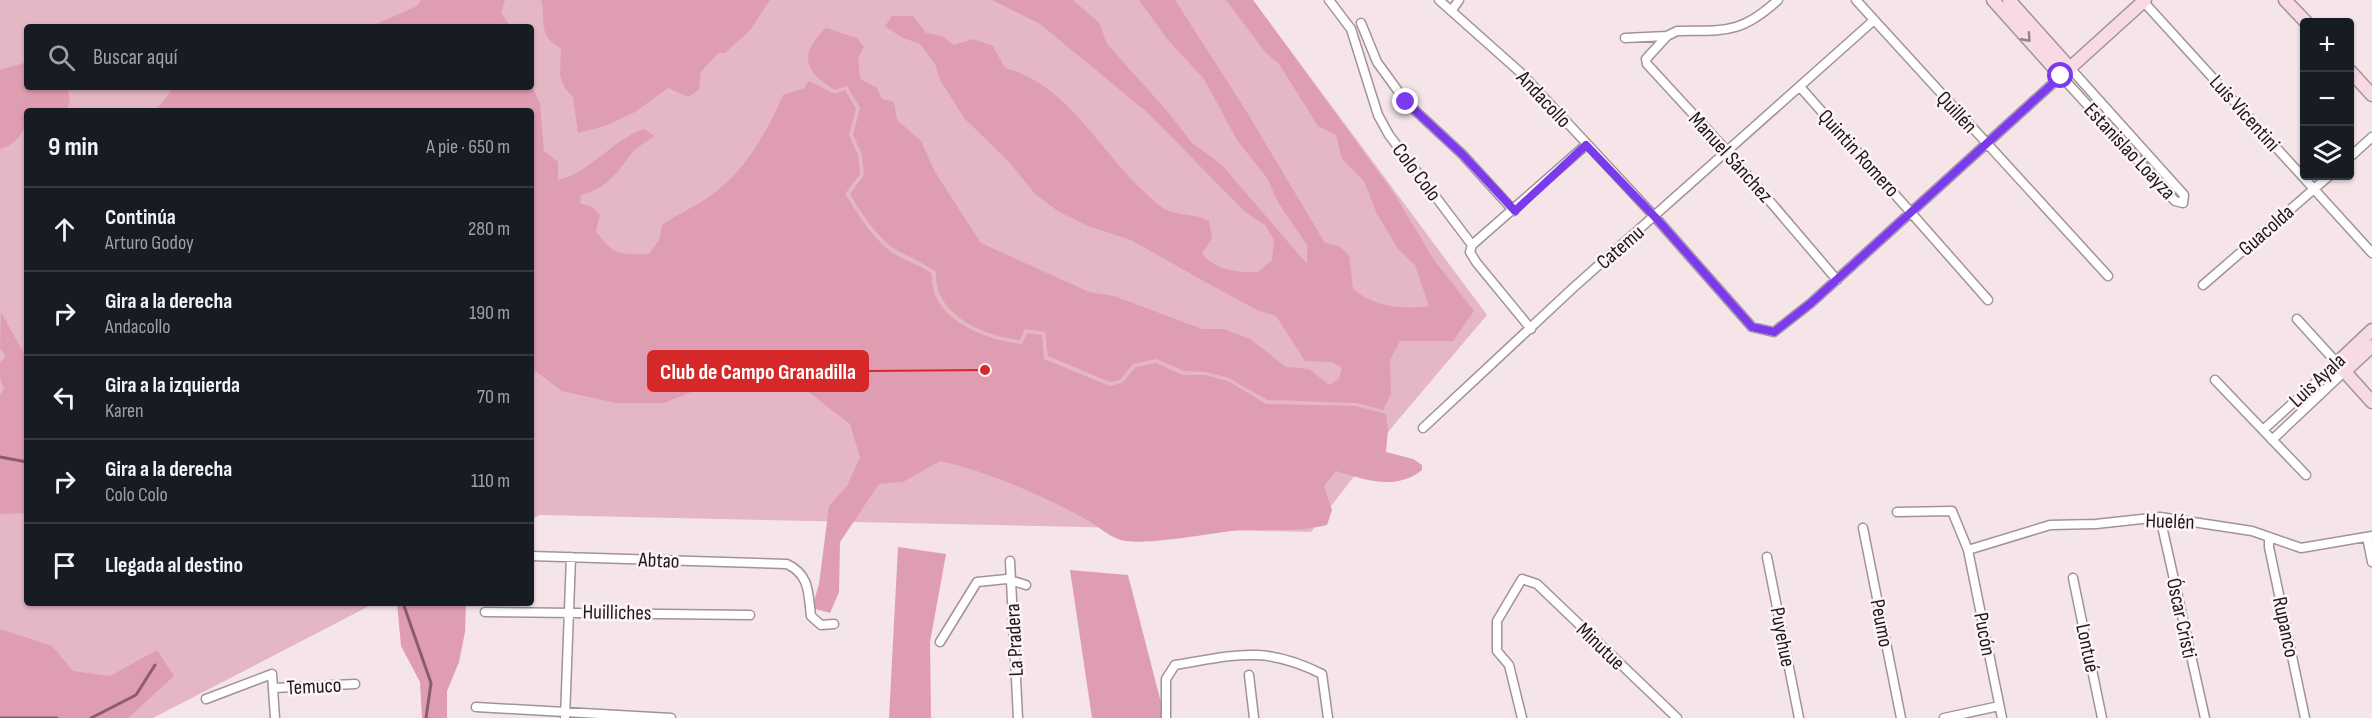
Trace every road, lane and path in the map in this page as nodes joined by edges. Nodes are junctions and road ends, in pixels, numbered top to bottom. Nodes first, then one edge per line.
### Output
1 (1329, 0) edge
2 (1439, 0) edge
3 (1459, 0) edge
4 (1778, 0) edge
5 (1856, 0) edge
6 (1992, 0) edge
7 (2008, 0) edge
8 (2143, 0) edge
9 (2285, 0) edge
10 (1452, 10) junction
11 (2302, 18) edge
12 (1873, 21) junction
13 (1361, 23) dead end
14 (1670, 34) junction
15 (1625, 38) dead end
16 (2066, 72) junction
17 (2350, 72) edge
18 (1801, 88) junction
19 (2372, 95) edge
20 (2372, 137) edge
21 (1586, 145) junction
22 (1987, 145) junction
23 (1727, 151) junction
24 (2354, 153) edge
25 (2324, 180) edge
26 (2314, 189) junction
27 (1515, 211) junction
28 (1910, 212) junction
29 (1655, 217) junction
30 (1472, 245) junction
31 (2372, 253) edge
32 (2108, 276) dead end
33 (1837, 280) junction
34 (2203, 285) dead end
35 (1988, 300) dead end
36 (2297, 319) dead end
37 (1531, 329) junction
38 (2372, 330) edge
39 (2372, 346) edge
40 (2341, 367) junction
41 (2214, 380) dead end
42 (2372, 402) edge
43 (1423, 428) dead end
44 (2263, 430) junction
45 (2272, 440) junction
46 (2306, 475) dead end
47 (1897, 512) dead end
48 (2160, 517) junction
49 (1863, 528) dead end
50 (2369, 536) edge
51 (2269, 537) junction
52 (1968, 550) junction
53 (534, 556) edge
54 (571, 557) junction
55 (1767, 557) dead end
56 (1010, 561) dead end
57 (2372, 562) edge
58 (2073, 578) dead end
59 (1010, 580) junction
60 (1026, 585) dead end
61 (569, 611) junction
62 (485, 612) dead end
63 (750, 615) dead end
64 (834, 624) dead end
65 (940, 642) dead end
66 (1249, 675) dead end
67 (355, 684) dead end
68 (274, 688) junction
69 (206, 699) dead end
70 (1999, 706) junction
71 (476, 707) dead end
72 (565, 714) edge
73 (275, 718) edge
74 (671, 718) edge
75 (1018, 718) edge
76 (1166, 718) edge
77 (1254, 718) edge
78 (1328, 718) edge
79 (1522, 718) edge
80 (1677, 718) edge
81 (1799, 718) edge
82 (1901, 718) edge
83 (1944, 718) edge
84 (2002, 718) edge
85 (2102, 718) edge
86 (2205, 718) edge
87 (2305, 718) edge

1 - 30 street, Colo Colo
2 - 10 street, Andacollo
3 - 10 street
4 - 14 street
5 - 12 street, Quillén
6 -> 16 street, Estanislao Loayza
7 - 16 street, Estanislao Loayza
8 - 16 street
8 - 26 street, Luis Vicentini
9 - 11 street
10 - 21 street, Andacollo
12 - 18 street, Catemu
12 - 22 street, Quillén
13 - 27 street, Colo Colo
14 - 15 street
14 - 23 street, Manuel Sánchez
16 - 16 street, Estanislao Loayza
16 - 22 street
17 - 19 street
18 - 23 street, Catemu
18 - 28 street, Quintin Romero
20 - 24 street
21 - 27 street
21 - 29 street, Andacollo
22 - 28 street
22 - 32 street, Quillén
23 - 29 street, Catemu
23 - 33 street, Manuel Sánchez
25 - 26 street, Guacolda
26 - 31 street, Luis Vicentini
26 - 34 street, Guacolda
27 - 30 street
28 - 33 street
28 - 35 street, Quintin Romero
29 - 33 street, Andacollo
29 - 37 street, Catemu
30 - 37 street, Colo Colo
36 - 40 street
37 - 43 street, Catemu
38 - 40 street, Luis Ayala
39 - 40 street, Luis Ayala
40 - 42 street
40 - 44 street, Luis Ayala
40 - 45 street, Luis Ayala
41 - 44 street
44 - 45 street
45 - 46 street
47 - 52 street, Pucón
48 - 51 street, Huelén
48 - 52 street, Huelén
48 - 86 street, Óscar Cristi
49 - 82 street, Peumo
50 - 51 street, Huelén
50 - 57 street
51 - 87 street, Rupanco
52 - 70 street, Pucón
53 - 54 street, Abtao
54 - 61 street
54 - 64 street, Abtao
55 - 81 street, Puyehue
56 - 59 street, La Pradera
58 - 85 street, Lontué
59 - 60 street
59 - 65 street
59 - 75 street, La Pradera
61 - 62 street, Huilliches
61 - 63 street, Huilliches
61 - 72 street
66 - 77 street
67 - 68 street, Temuco
68 - 69 street
68 - 73 street
70 - 83 street
70 - 84 street, Pucón
71 - 72 street
72 - 74 street
76 - 78 street
79 - 80 street, Minutue

